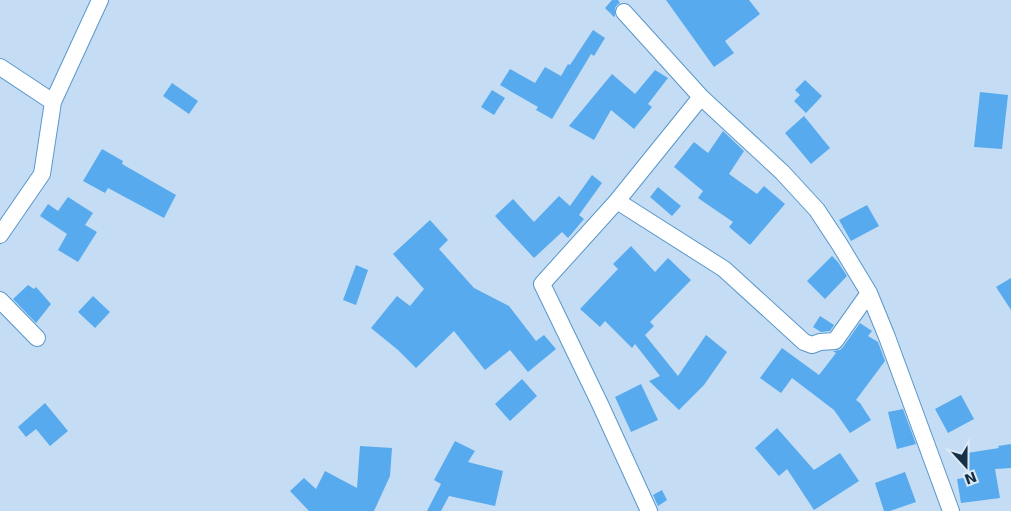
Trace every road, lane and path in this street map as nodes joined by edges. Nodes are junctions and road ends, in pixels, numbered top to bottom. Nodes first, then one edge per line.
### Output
1 (100, 0) edge
2 (624, 12) dead end
3 (0, 67) edge
4 (701, 97) junction
5 (53, 102) junction
6 (616, 201) junction
7 (0, 235) edge
8 (869, 293) junction
9 (0, 300) edge
10 (36, 338) dead end
11 (649, 511) edge
12 (951, 511) edge

1 - 5 street
2 - 4 street
3 - 5 street
4 - 6 street
4 - 8 street
5 - 7 street
6 - 8 street
6 - 11 street
8 - 12 street
9 - 10 street

